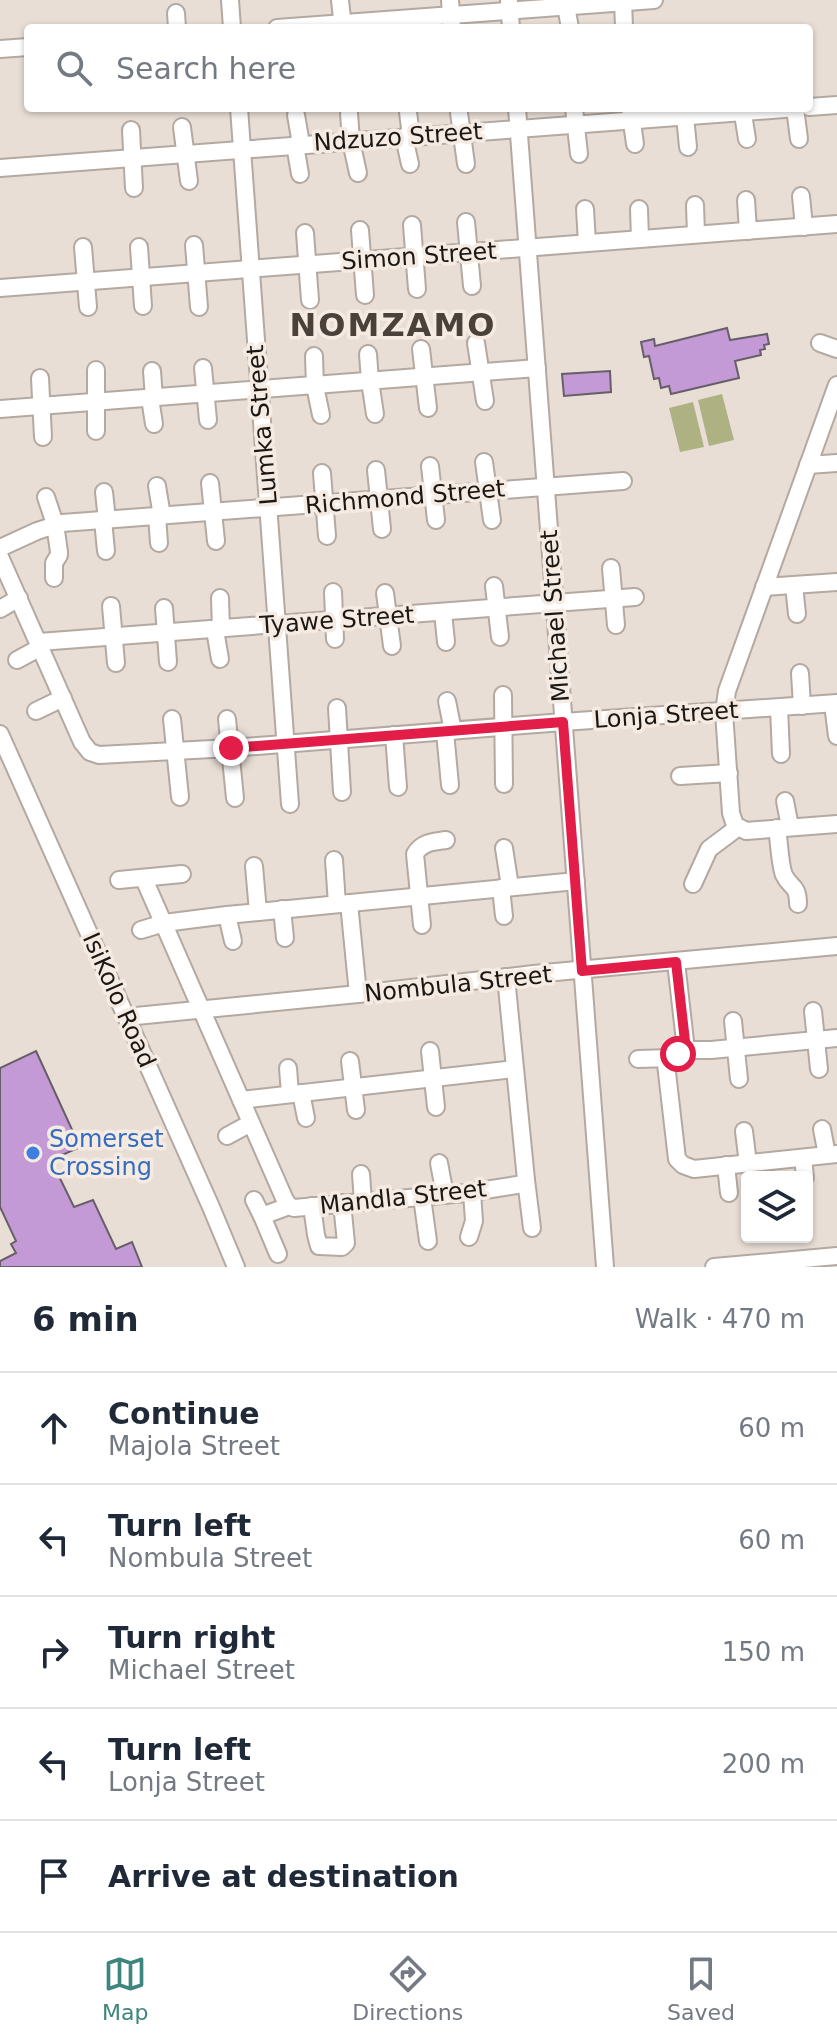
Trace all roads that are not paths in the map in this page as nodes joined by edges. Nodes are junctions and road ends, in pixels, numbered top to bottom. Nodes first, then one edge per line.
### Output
1 (230, 0) edge
2 (340, 0) edge
3 (397, 0) edge
4 (654, 0) edge
5 (623, 1) edge
6 (509, 5) edge
7 (566, 6) junction
8 (451, 14) edge
9 (400, 23) edge
10 (232, 24) edge
11 (343, 24) edge
12 (569, 24) edge
13 (624, 24) edge
14 (24, 47) edge
15 (0, 49) edge
16 (837, 105) edge
17 (813, 107) edge
18 (239, 112) edge
19 (408, 112) dead end
20 (517, 112) edge
21 (723, 112) edge
22 (742, 112) edge
23 (796, 112) edge
24 (349, 113) dead end
25 (459, 113) dead end
26 (630, 114) edge
27 (296, 115) dead end
28 (575, 116) edge
29 (685, 116) junction
30 (182, 127) dead end
31 (519, 129) junction
32 (131, 130) dead end
33 (462, 133) junction
34 (408, 137) junction
35 (747, 139) dead end
36 (799, 139) dead end
37 (351, 141) junction
38 (635, 144) dead end
39 (298, 145) junction
40 (688, 147) dead end
41 (242, 149) junction
42 (186, 153) junction
43 (579, 154) dead end
44 (133, 157) junction
45 (410, 164) dead end
46 (466, 164) dead end
47 (0, 168) edge
48 (358, 173) dead end
49 (300, 174) dead end
50 (189, 181) dead end
51 (134, 188) dead end
52 (801, 196) dead end
53 (746, 200) dead end
54 (695, 205) dead end
55 (585, 209) dead end
56 (639, 209) dead end
57 (466, 222) dead end
58 (837, 224) edge
59 (412, 225) dead end
60 (804, 227) junction
61 (360, 230) dead end
62 (748, 231) junction
63 (305, 233) dead end
64 (696, 234) junction
65 (640, 239) junction
66 (587, 243) junction
67 (194, 245) dead end
68 (83, 247) dead end
69 (139, 247) dead end
70 (528, 248) junction
71 (467, 252) junction
72 (415, 257) junction
73 (363, 261) junction
74 (306, 265) junction
75 (250, 270) junction
76 (196, 274) junction
77 (140, 278) junction
78 (86, 282) junction
79 (472, 286) dead end
80 (0, 288) edge
81 (417, 289) dead end
82 (365, 295) dead end
83 (310, 300) dead end
84 (143, 306) dead end
85 (88, 307) dead end
86 (199, 307) dead end
87 (476, 343) dead end
88 (820, 343) dead end
89 (421, 349) dead end
90 (837, 349) edge
91 (368, 354) dead end
92 (314, 356) dead end
93 (203, 368) dead end
94 (537, 368) junction
95 (96, 370) dead end
96 (152, 371) dead end
97 (481, 373) junction
98 (423, 377) junction
99 (40, 378) dead end
100 (370, 381) junction
101 (837, 385) edge
102 (315, 386) junction
103 (259, 390) junction
104 (205, 394) junction
105 (152, 398) junction
106 (485, 401) dead end
107 (95, 402) junction
108 (41, 406) junction
109 (428, 408) dead end
110 (0, 409) edge
111 (375, 414) dead end
112 (321, 415) dead end
113 (208, 420) dead end
114 (154, 424) dead end
115 (96, 431) dead end
116 (43, 437) dead end
117 (484, 462) dead end
118 (837, 463) edge
119 (808, 465) junction
120 (430, 466) dead end
121 (376, 470) dead end
122 (322, 473) dead end
123 (623, 481) dead end
124 (210, 483) dead end
125 (157, 486) dead end
126 (546, 486) junction
127 (489, 491) junction
128 (104, 492) dead end
129 (434, 495) junction
130 (46, 497) dead end
131 (379, 499) junction
132 (325, 504) junction
133 (270, 508) junction
134 (214, 512) junction
135 (159, 516) junction
136 (105, 520) junction
137 (436, 520) dead end
138 (492, 520) dead end
139 (55, 524) junction
140 (382, 529) dead end
141 (327, 536) dead end
142 (216, 541) dead end
143 (159, 543) dead end
144 (0, 548) edge
145 (106, 551) dead end
146 (0, 557) edge
147 (611, 568) dead end
148 (54, 578) dead end
149 (837, 582) edge
150 (794, 585) junction
151 (494, 586) dead end
152 (764, 587) junction
153 (333, 592) dead end
154 (385, 593) dead end
155 (635, 597) dead end
156 (19, 598) junction
157 (220, 598) dead end
158 (613, 599) junction
159 (554, 603) junction
160 (111, 606) dead end
161 (164, 608) dead end
162 (497, 608) junction
163 (0, 609) edge
164 (443, 612) junction
165 (797, 614) dead end
166 (388, 616) junction
167 (334, 621) junction
168 (278, 625) junction
169 (616, 625) dead end
170 (218, 629) junction
171 (166, 633) junction
172 (114, 637) junction
173 (500, 637) dead end
174 (335, 639) dead end
175 (446, 642) dead end
176 (40, 645) junction
177 (392, 646) dead end
178 (220, 659) dead end
179 (17, 660) dead end
180 (168, 662) dead end
181 (116, 663) dead end
182 (800, 673) dead end
183 (503, 695) dead end
184 (63, 698) junction
185 (447, 701) dead end
186 (835, 704) edge
187 (802, 706) junction
188 (337, 708) dead end
189 (779, 708) junction
190 (36, 711) dead end
191 (724, 712) junction
192 (172, 719) dead end
193 (227, 719) dead end
194 (563, 722) junction
195 (503, 727) junction
196 (449, 732) junction
197 (0, 734) edge
198 (394, 735) junction
199 (837, 736) edge
200 (339, 739) junction
201 (285, 743) junction
202 (231, 748) junction
203 (176, 752) junction
204 (781, 754) dead end
205 (729, 773) junction
206 (680, 776) dead end
207 (504, 784) dead end
208 (450, 785) dead end
209 (398, 787) dead end
210 (342, 792) dead end
211 (180, 797) dead end
212 (235, 798) dead end
213 (785, 801) dead end
214 (290, 804) dead end
215 (836, 824) edge
216 (737, 828) junction
217 (784, 828) junction
218 (837, 833) edge
219 (446, 840) dead end
220 (504, 848) dead end
221 (334, 860) dead end
222 (254, 866) dead end
223 (182, 874) dead end
224 (144, 879) junction
225 (119, 880) dead end
226 (576, 881) junction
227 (693, 884) dead end
228 (505, 888) junction
229 (418, 896) junction
230 (343, 904) junction
231 (798, 904) dead end
232 (282, 909) junction
233 (258, 912) junction
234 (227, 915) junction
235 (504, 916) dead end
236 (164, 923) junction
237 (422, 925) dead end
238 (141, 930) dead end
239 (285, 938) dead end
240 (233, 941) dead end
241 (837, 946) edge
242 (676, 962) junction
243 (582, 971) junction
244 (506, 977) junction
245 (358, 994) junction
246 (201, 1010) junction
247 (813, 1011) dead end
248 (126, 1017) junction
249 (733, 1021) dead end
250 (837, 1038) edge
251 (815, 1040) junction
252 (736, 1048) junction
253 (430, 1051) dead end
254 (674, 1057) junction
255 (638, 1059) dead end
256 (350, 1061) dead end
257 (288, 1068) dead end
258 (514, 1069) junction
259 (819, 1069) dead end
260 (433, 1078) junction
261 (739, 1079) dead end
262 (354, 1087) junction
263 (295, 1093) junction
264 (241, 1100) junction
265 (436, 1107) dead end
266 (356, 1110) dead end
267 (306, 1118) dead end
268 (251, 1123) junction
269 (822, 1129) dead end
270 (744, 1131) dead end
271 (227, 1136) dead end
272 (832, 1155) edge
273 (803, 1158) junction
274 (439, 1163) dead end
275 (748, 1164) junction
276 (726, 1165) junction
277 (804, 1171) edge
278 (361, 1174) dead end
279 (526, 1180) junction
280 (472, 1192) junction
281 (729, 1193) dead end
282 (445, 1195) junction
283 (422, 1197) junction
284 (254, 1200) dead end
285 (363, 1202) junction
286 (342, 1203) junction
287 (289, 1206) junction
288 (312, 1206) junction
289 (262, 1216) junction
290 (532, 1228) dead end
291 (469, 1237) dead end
292 (428, 1241) dead end
293 (278, 1254) dead end
294 (837, 1256) edge
295 (236, 1267) edge
296 (605, 1267) edge
297 (714, 1267) edge

1 - 10 street
2 - 11 street
3 - 9 street
4 - 5 street
5 - 7 street
5 - 13 street
6 - 7 street
6 - 8 street
7 - 12 street
8 - 9 street
14 - 15 street
16 - 17 street
18 - 41 street, Lumka Street
19 - 34 street
20 - 31 street, Michael Street
21 - 29 street, Ndzuzo Street
22 - 35 street
23 - 36 street
24 - 37 street
25 - 33 street
26 - 28 street, Ndzuzo Street
26 - 29 street, Ndzuzo Street
26 - 38 street
27 - 39 street
28 - 31 street, Ndzuzo Street
28 - 43 street
29 - 40 street
30 - 42 street
31 - 33 street, Ndzuzo Street
31 - 70 street, Michael Street
32 - 44 street
33 - 34 street, Ndzuzo Street
33 - 46 street
34 - 37 street, Ndzuzo Street
34 - 45 street
37 - 39 street, Ndzuzo Street
37 - 48 street
39 - 41 street, Ndzuzo Street
39 - 49 street
41 - 42 street, Ndzuzo Street
41 - 75 street, Lumka Street
42 - 44 street, Ndzuzo Street
42 - 50 street
44 - 47 street, Ndzuzo Street
44 - 51 street
52 - 60 street
53 - 62 street
54 - 64 street
55 - 66 street
56 - 65 street
57 - 71 street
58 - 60 street, Simon Street
59 - 72 street
60 - 62 street, Simon Street
61 - 73 street
62 - 64 street, Simon Street
63 - 74 street
64 - 65 street, Simon Street
65 - 66 street, Simon Street
66 - 70 street, Simon Street
67 - 76 street
68 - 78 street
69 - 77 street
70 - 71 street, Simon Street
70 - 94 street, Michael Street
71 - 72 street, Simon Street
71 - 79 street
72 - 73 street, Simon Street
72 - 81 street
73 - 74 street, Simon Street
73 - 82 street
74 - 75 street, Simon Street
74 - 83 street
75 - 76 street, Simon Street
75 - 103 street, Lumka Street
76 - 77 street, Simon Street
76 - 86 street
77 - 78 street, Simon Street
77 - 84 street
78 - 80 street, Simon Street
78 - 85 street
87 - 97 street
88 - 90 street
89 - 98 street
91 - 100 street
92 - 102 street
93 - 104 street
94 - 97 street
94 - 126 street, Michael Street
95 - 107 street
96 - 105 street
97 - 98 street
97 - 106 street
98 - 100 street
98 - 109 street
99 - 108 street
100 - 102 street
100 - 111 street
101 - 119 street
102 - 103 street
102 - 112 street
103 - 104 street
103 - 133 street, Lumka Street
104 - 105 street
104 - 113 street
105 - 107 street
105 - 114 street
107 - 108 street
107 - 115 street
108 - 110 street
108 - 116 street
117 - 127 street
118 - 119 street
119 - 152 street
120 - 129 street
121 - 131 street
122 - 132 street
123 - 126 street, Richmond Street
124 - 134 street
125 - 135 street
126 - 127 street, Richmond Street
126 - 159 street, Michael Street
127 - 129 street, Richmond Street
127 - 138 street
128 - 136 street
129 - 131 street, Richmond Street
129 - 137 street
130 - 139 street
131 - 132 street, Richmond Street
131 - 140 street
132 - 133 street, Richmond Street
132 - 141 street
133 - 134 street, Richmond Street
133 - 168 street, Lumka Street
134 - 135 street, Richmond Street
134 - 142 street
135 - 136 street, Richmond Street
135 - 143 street
136 - 139 street, Richmond Street
136 - 145 street
139 - 144 street, Richmond Street
139 - 148 street
146 - 156 street
147 - 158 street
149 - 150 street
150 - 152 street
150 - 165 street
151 - 162 street
152 - 191 street
153 - 167 street
154 - 166 street
155 - 158 street, Tyawe Street
156 - 163 street
156 - 176 street
157 - 170 street
158 - 159 street, Tyawe Street
158 - 169 street
159 - 162 street, Tyawe Street
159 - 194 street, Michael Street
160 - 172 street
161 - 171 street
162 - 164 street, Tyawe Street
162 - 173 street
164 - 166 street, Tyawe Street
164 - 175 street
166 - 167 street, Tyawe Street
166 - 177 street
167 - 168 street, Tyawe Street
167 - 174 street
168 - 170 street, Tyawe Street
168 - 201 street, Lumka Street
170 - 171 street, Tyawe Street
170 - 178 street
171 - 172 street, Tyawe Street
171 - 180 street
172 - 176 street, Tyawe Street
172 - 181 street
176 - 179 street
176 - 184 street
182 - 187 street
183 - 195 street
184 - 190 street
184 - 203 street, Lonja Street
185 - 196 street
186 - 187 street, Lonja Street
186 - 199 street
187 - 189 street, Lonja Street
188 - 200 street
189 - 191 street, Lonja Street
189 - 204 street
191 - 194 street, Lonja Street
191 - 205 street
192 - 203 street
193 - 202 street
194 - 195 street, Lonja Street
194 - 226 street, Michael Street
195 - 196 street, Lonja Street
195 - 207 street
196 - 198 street, Lonja Street
196 - 208 street
197 - 248 street, IsiKolo Road
198 - 200 street, Lonja Street
198 - 209 street
200 - 201 street, Lonja Street
200 - 210 street
201 - 202 street, Lonja Street
201 - 214 street, Lumka Street
202 - 203 street, Lonja Street
202 - 212 street
203 - 211 street
205 - 206 street
205 - 216 street
213 - 217 street
215 - 217 street
215 - 218 street
216 - 217 street
216 - 227 street
217 - 231 street
219 - 229 street
220 - 228 street
221 - 230 street
222 - 233 street
223 - 224 street
224 - 225 street
224 - 236 street, Mandla Street
226 - 228 street
226 - 243 street, Michael Street
228 - 229 street
228 - 235 street
229 - 230 street
229 - 237 street
230 - 232 street
230 - 245 street
232 - 233 street
232 - 239 street
233 - 234 street
234 - 236 street
234 - 240 street
236 - 238 street
236 - 246 street, Mandla Street
241 - 242 street, Nombula Street
242 - 243 street, Nombula Street
242 - 254 street
243 - 244 street, Nombula Street
243 - 296 street, Michael Street
244 - 245 street, Nombula Street
244 - 258 street
245 - 246 street, Nombula Street
246 - 248 street, Nombula Street
246 - 264 street, Mandla Street
247 - 251 street
248 - 295 street, IsiKolo Road
249 - 252 street
250 - 251 street
251 - 252 street
251 - 259 street
252 - 254 street
252 - 261 street
253 - 260 street
254 - 255 street
254 - 276 street
256 - 262 street
257 - 263 street
258 - 260 street
258 - 279 street
260 - 262 street
260 - 265 street
262 - 263 street
262 - 266 street
263 - 264 street
263 - 267 street
264 - 268 street, Mandla Street
268 - 271 street
268 - 287 street, Mandla Street
269 - 272 street
270 - 275 street
272 - 273 street
273 - 275 street
273 - 277 street
274 - 282 street
275 - 276 street
276 - 281 street
278 - 285 street
279 - 280 street, Mandla Street
279 - 290 street
280 - 282 street, Mandla Street
280 - 291 street
282 - 283 street, Mandla Street
283 - 285 street, Mandla Street
283 - 292 street
284 - 289 street
285 - 286 street, Mandla Street
286 - 288 street, Mandla Street
286 - 288 street
287 - 288 street, Mandla Street
287 - 289 street
289 - 293 street
294 - 297 street

